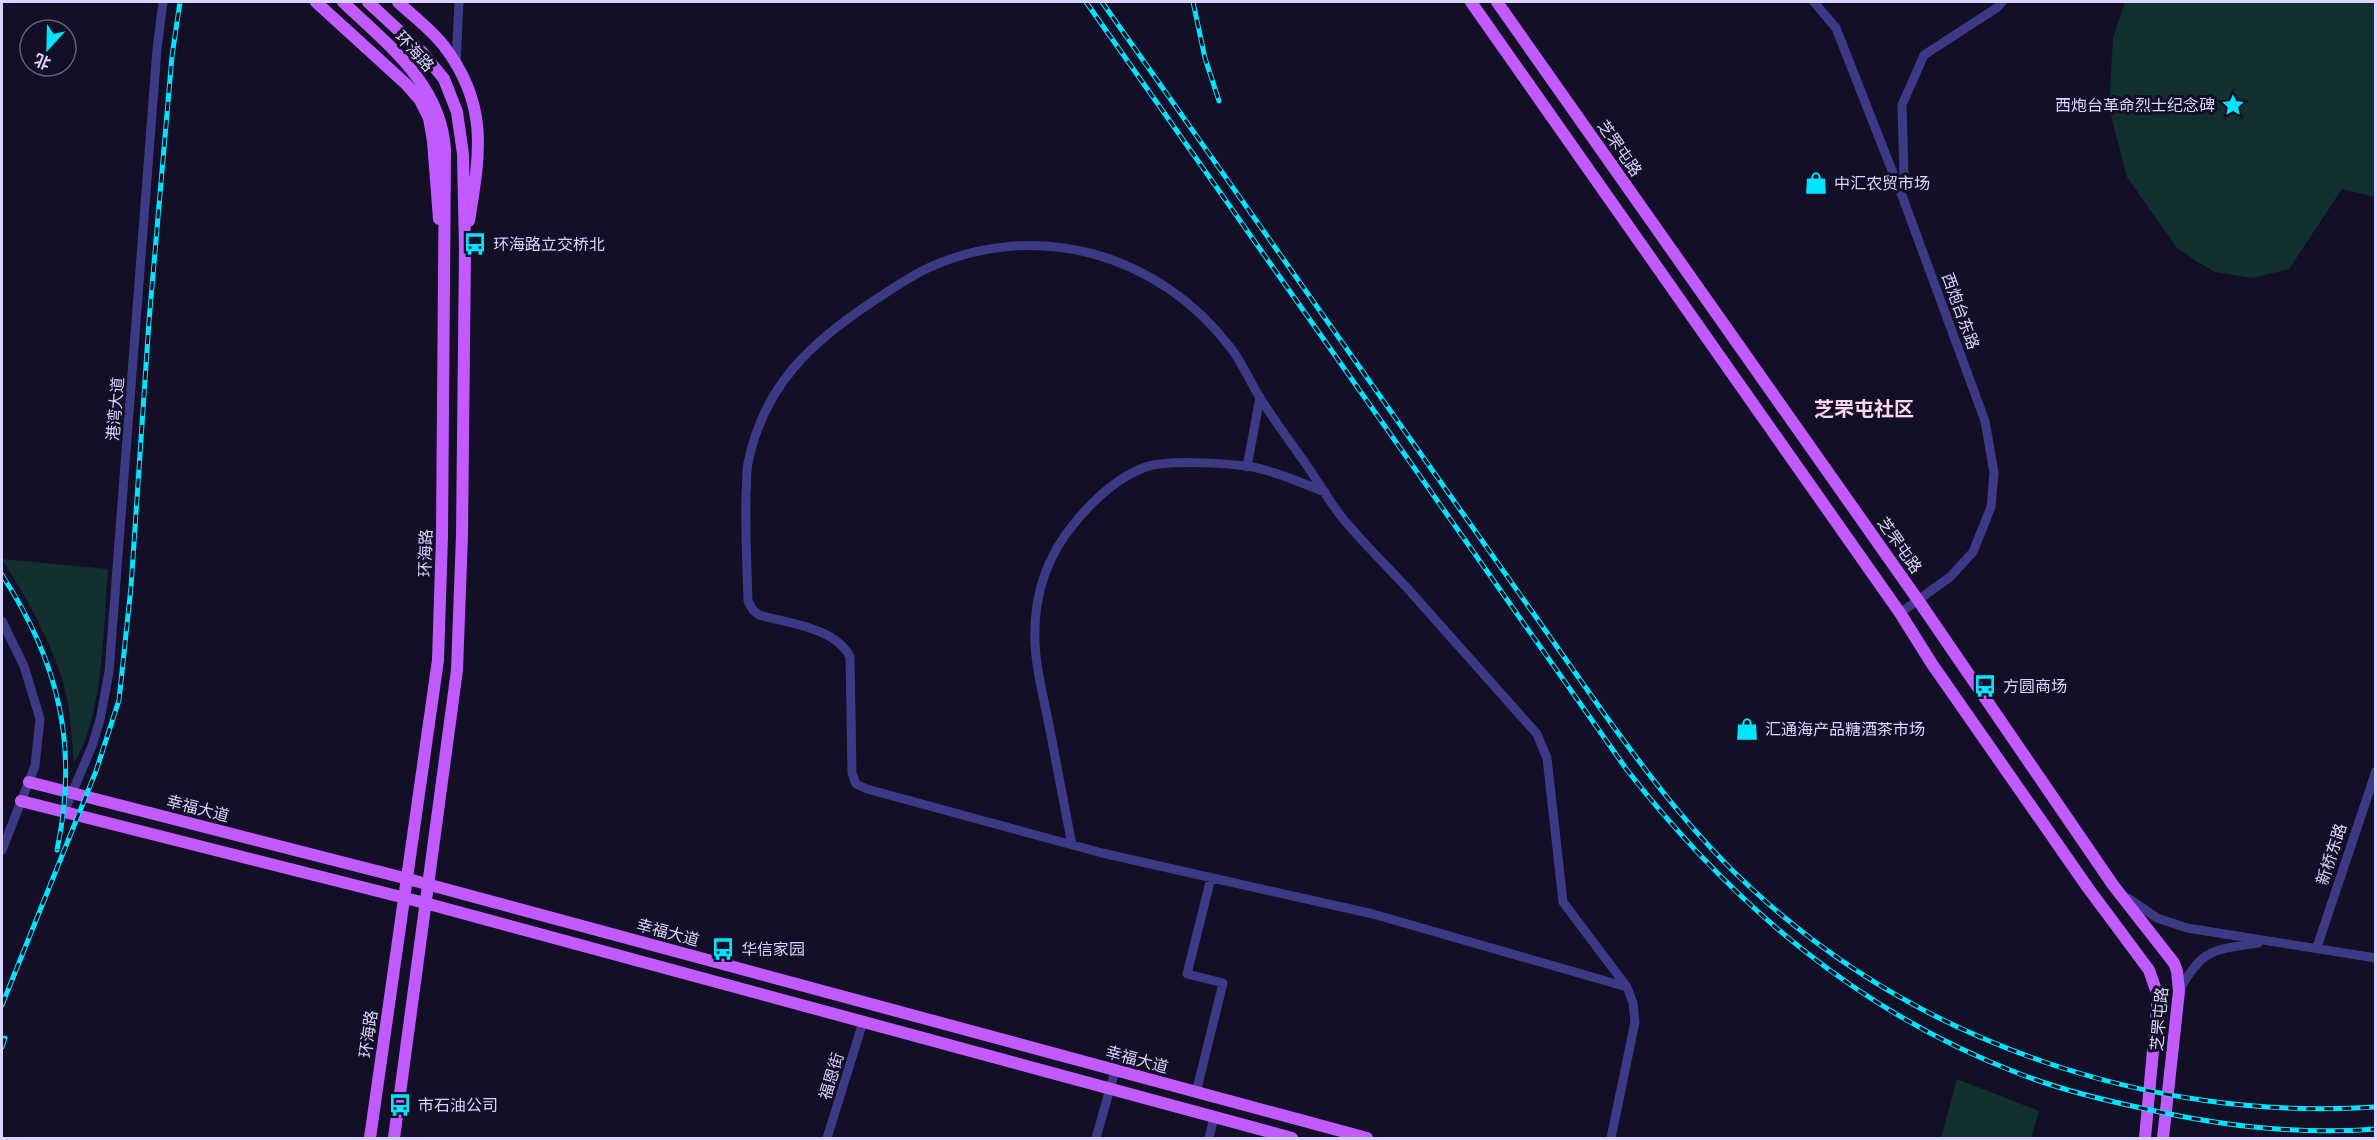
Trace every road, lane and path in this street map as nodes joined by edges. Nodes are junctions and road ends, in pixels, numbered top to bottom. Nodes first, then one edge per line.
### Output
1 (163, 2) edge
2 (316, 2) edge
3 (368, 2) edge
4 (398, 2) edge
5 (459, 2) edge
6 (1471, 2) edge
7 (1497, 2) edge
8 (1814, 2) edge
9 (2002, 2) edge
10 (345, 4) edge
11 (456, 63) junction
12 (1900, 190) junction
13 (445, 246) junction
14 (465, 249) junction
15 (1260, 397) junction
16 (1247, 466) junction
17 (1325, 492) junction
18 (1918, 600) junction
19 (1900, 613) junction
20 (2, 621) edge
21 (2376, 771) edge
22 (29, 782) junction
23 (72, 793) junction
24 (21, 801) junction
25 (64, 812) junction
26 (1072, 845) junction
27 (2, 850) edge
28 (1211, 878) junction
29 (408, 879) junction
30 (428, 884) junction
31 (2113, 885) junction
32 (405, 898) junction
33 (425, 903) junction
34 (2266, 942) junction
35 (2317, 947) junction
36 (2376, 958) edge
37 (1627, 987) junction
38 (2179, 991) junction
39 (863, 1022) junction
40 (1115, 1071) junction
41 (1110, 1089) junction
42 (1196, 1092) junction
43 (1214, 1117) junction
44 (370, 1138) edge
45 (394, 1138) edge
46 (827, 1138) edge
47 (1096, 1138) edge
48 (1209, 1138) edge
49 (1292, 1138) edge
50 (1366, 1138) edge
51 (1611, 1138) edge
52 (2145, 1138) edge
53 (2163, 1138) edge

1 - 23 street, 港湾大道
2 - 13 main road
3 - 14 main road, 环海路
4 - 11 main road
5 - 11 street
6 - 19 main road, 芝罘屯路
7 - 18 main road, 芝罘屯路
8 - 12 street, 西炮台东路
9 - 12 street
10 - 13 main road, 环海路
11 - 14 main road
12 - 18 street, 西炮台东路
13 - 29 main road, 环海路
14 - 30 main road, 环海路
15 - 16 street
15 - 17 street
15 - 26 street
16 - 17 street
16 - 26 street
17 - 37 street
18 - 19 street, 西炮台东路
18 - 31 main road, 芝罘屯路
19 - 52 main road, 芝罘屯路
20 - 22 street
21 - 35 street, 新桥东路
22 - 23 main road, 幸福大道
22 - 24 street
23 - 25 street, 港湾大道
23 - 29 main road, 幸福大道
24 - 25 main road
24 - 27 street
25 - 32 main road
26 - 28 street
28 - 37 street
28 - 42 street
29 - 30 main road, 幸福大道
29 - 32 main road, 环海路
30 - 33 main road, 环海路
30 - 40 main road, 幸福大道
31 - 34 street
31 - 38 main road, 芝罘屯路
32 - 33 main road
32 - 44 main road, 环海路
33 - 39 main road
33 - 45 main road, 环海路
34 - 35 street
34 - 38 street
35 - 36 street
37 - 51 street
38 - 53 main road, 芝罘屯路
39 - 41 main road
39 - 46 street, 福恩街
40 - 41 street
40 - 42 main road, 幸福大道
41 - 43 main road
41 - 47 street
42 - 50 main road, 幸福大道
43 - 48 street
43 - 49 main road

